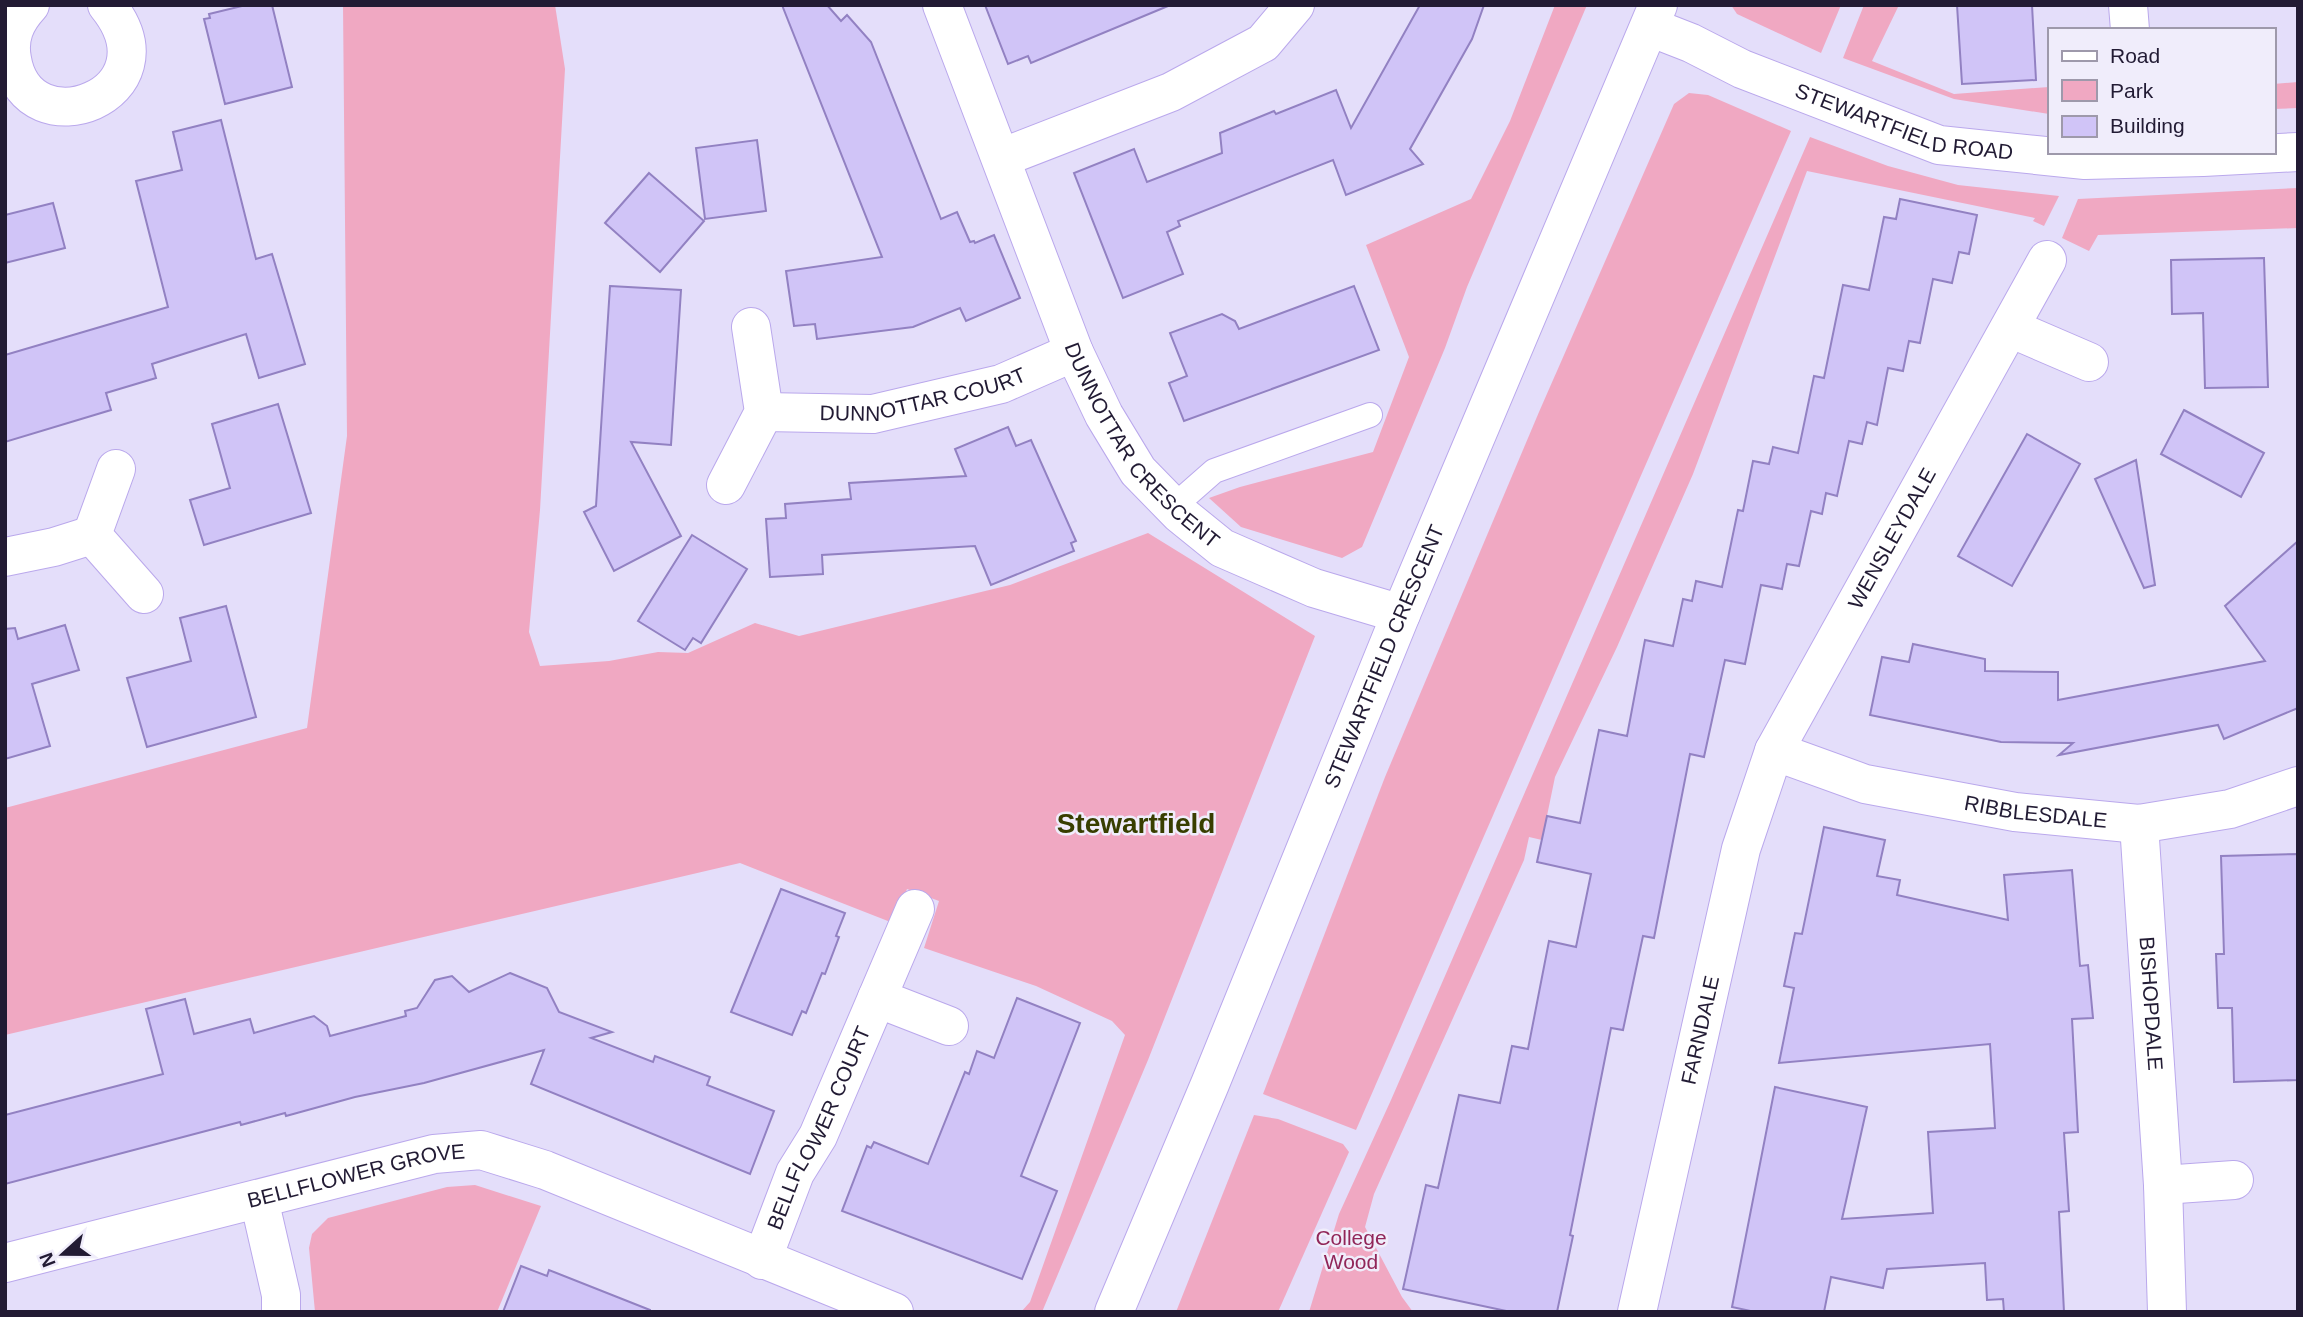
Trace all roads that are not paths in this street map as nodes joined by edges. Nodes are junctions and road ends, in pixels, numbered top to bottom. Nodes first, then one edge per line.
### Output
1 (30, 5) edge
2 (107, 5) edge
3 (942, 5) edge
4 (1295, 5) edge
5 (2128, 5) edge
6 (1654, 16) edge
7 (2130, 28) edge
8 (2298, 152) edge
9 (2275, 153) edge
10 (2260, 154) edge
11 (1001, 158) junction
12 (2047, 260) dead end
13 (751, 327) dead end
14 (2010, 328) junction
15 (1074, 352) junction
16 (2089, 362) dead end
17 (764, 412) junction
18 (1370, 415) dead end
19 (116, 469) dead end
20 (726, 485) dead end
21 (1173, 507) junction
22 (92, 535) junction
23 (5, 557) edge
24 (144, 594) dead end
25 (1401, 614) junction
26 (1774, 751) junction
27 (2298, 786) edge
28 (2139, 824) junction
29 (915, 909) dead end
30 (877, 998) junction
31 (949, 1026) dead end
32 (2234, 1180) dead end
33 (2164, 1185) junction
34 (259, 1199) junction
35 (762, 1260) junction
36 (5, 1263) edge
37 (281, 1312) edge
38 (894, 1312) edge
39 (1114, 1312) edge
40 (1637, 1312) edge
41 (2167, 1312) edge

1 - 2 street
3 - 11 street, DUNNOTTAR CRESCENT
4 - 11 street
5 - 7 street
6 - 10 street, STEWARTFIELD ROAD
6 - 25 street, STEWARTFIELD CRESCENT
8 - 9 street, STEWARTFIELD ROAD
11 - 15 street, DUNNOTTAR CRESCENT
12 - 14 street, WENSLEYDALE
13 - 17 street
14 - 16 street
14 - 26 street, WENSLEYDALE
15 - 17 street, DUNNOTTAR COURT
15 - 21 street, DUNNOTTAR CRESCENT
17 - 20 street
18 - 21 lane
19 - 22 street
21 - 25 street, DUNNOTTAR CRESCENT
22 - 23 street
22 - 24 street
25 - 39 street, STEWARTFIELD CRESCENT
26 - 28 street, RIBBLESDALE
26 - 40 street, FARNDALE
27 - 28 street, RIBBLESDALE
28 - 33 street, BISHOPDALE
29 - 30 street, BELLFLOWER COURT
30 - 31 street
30 - 35 street, BELLFLOWER COURT
32 - 33 street
33 - 41 street, BISHOPDALE
34 - 35 street, BELLFLOWER GROVE
34 - 36 street, BELLFLOWER GROVE
34 - 37 street
35 - 38 street, BELLFLOWER GROVE

